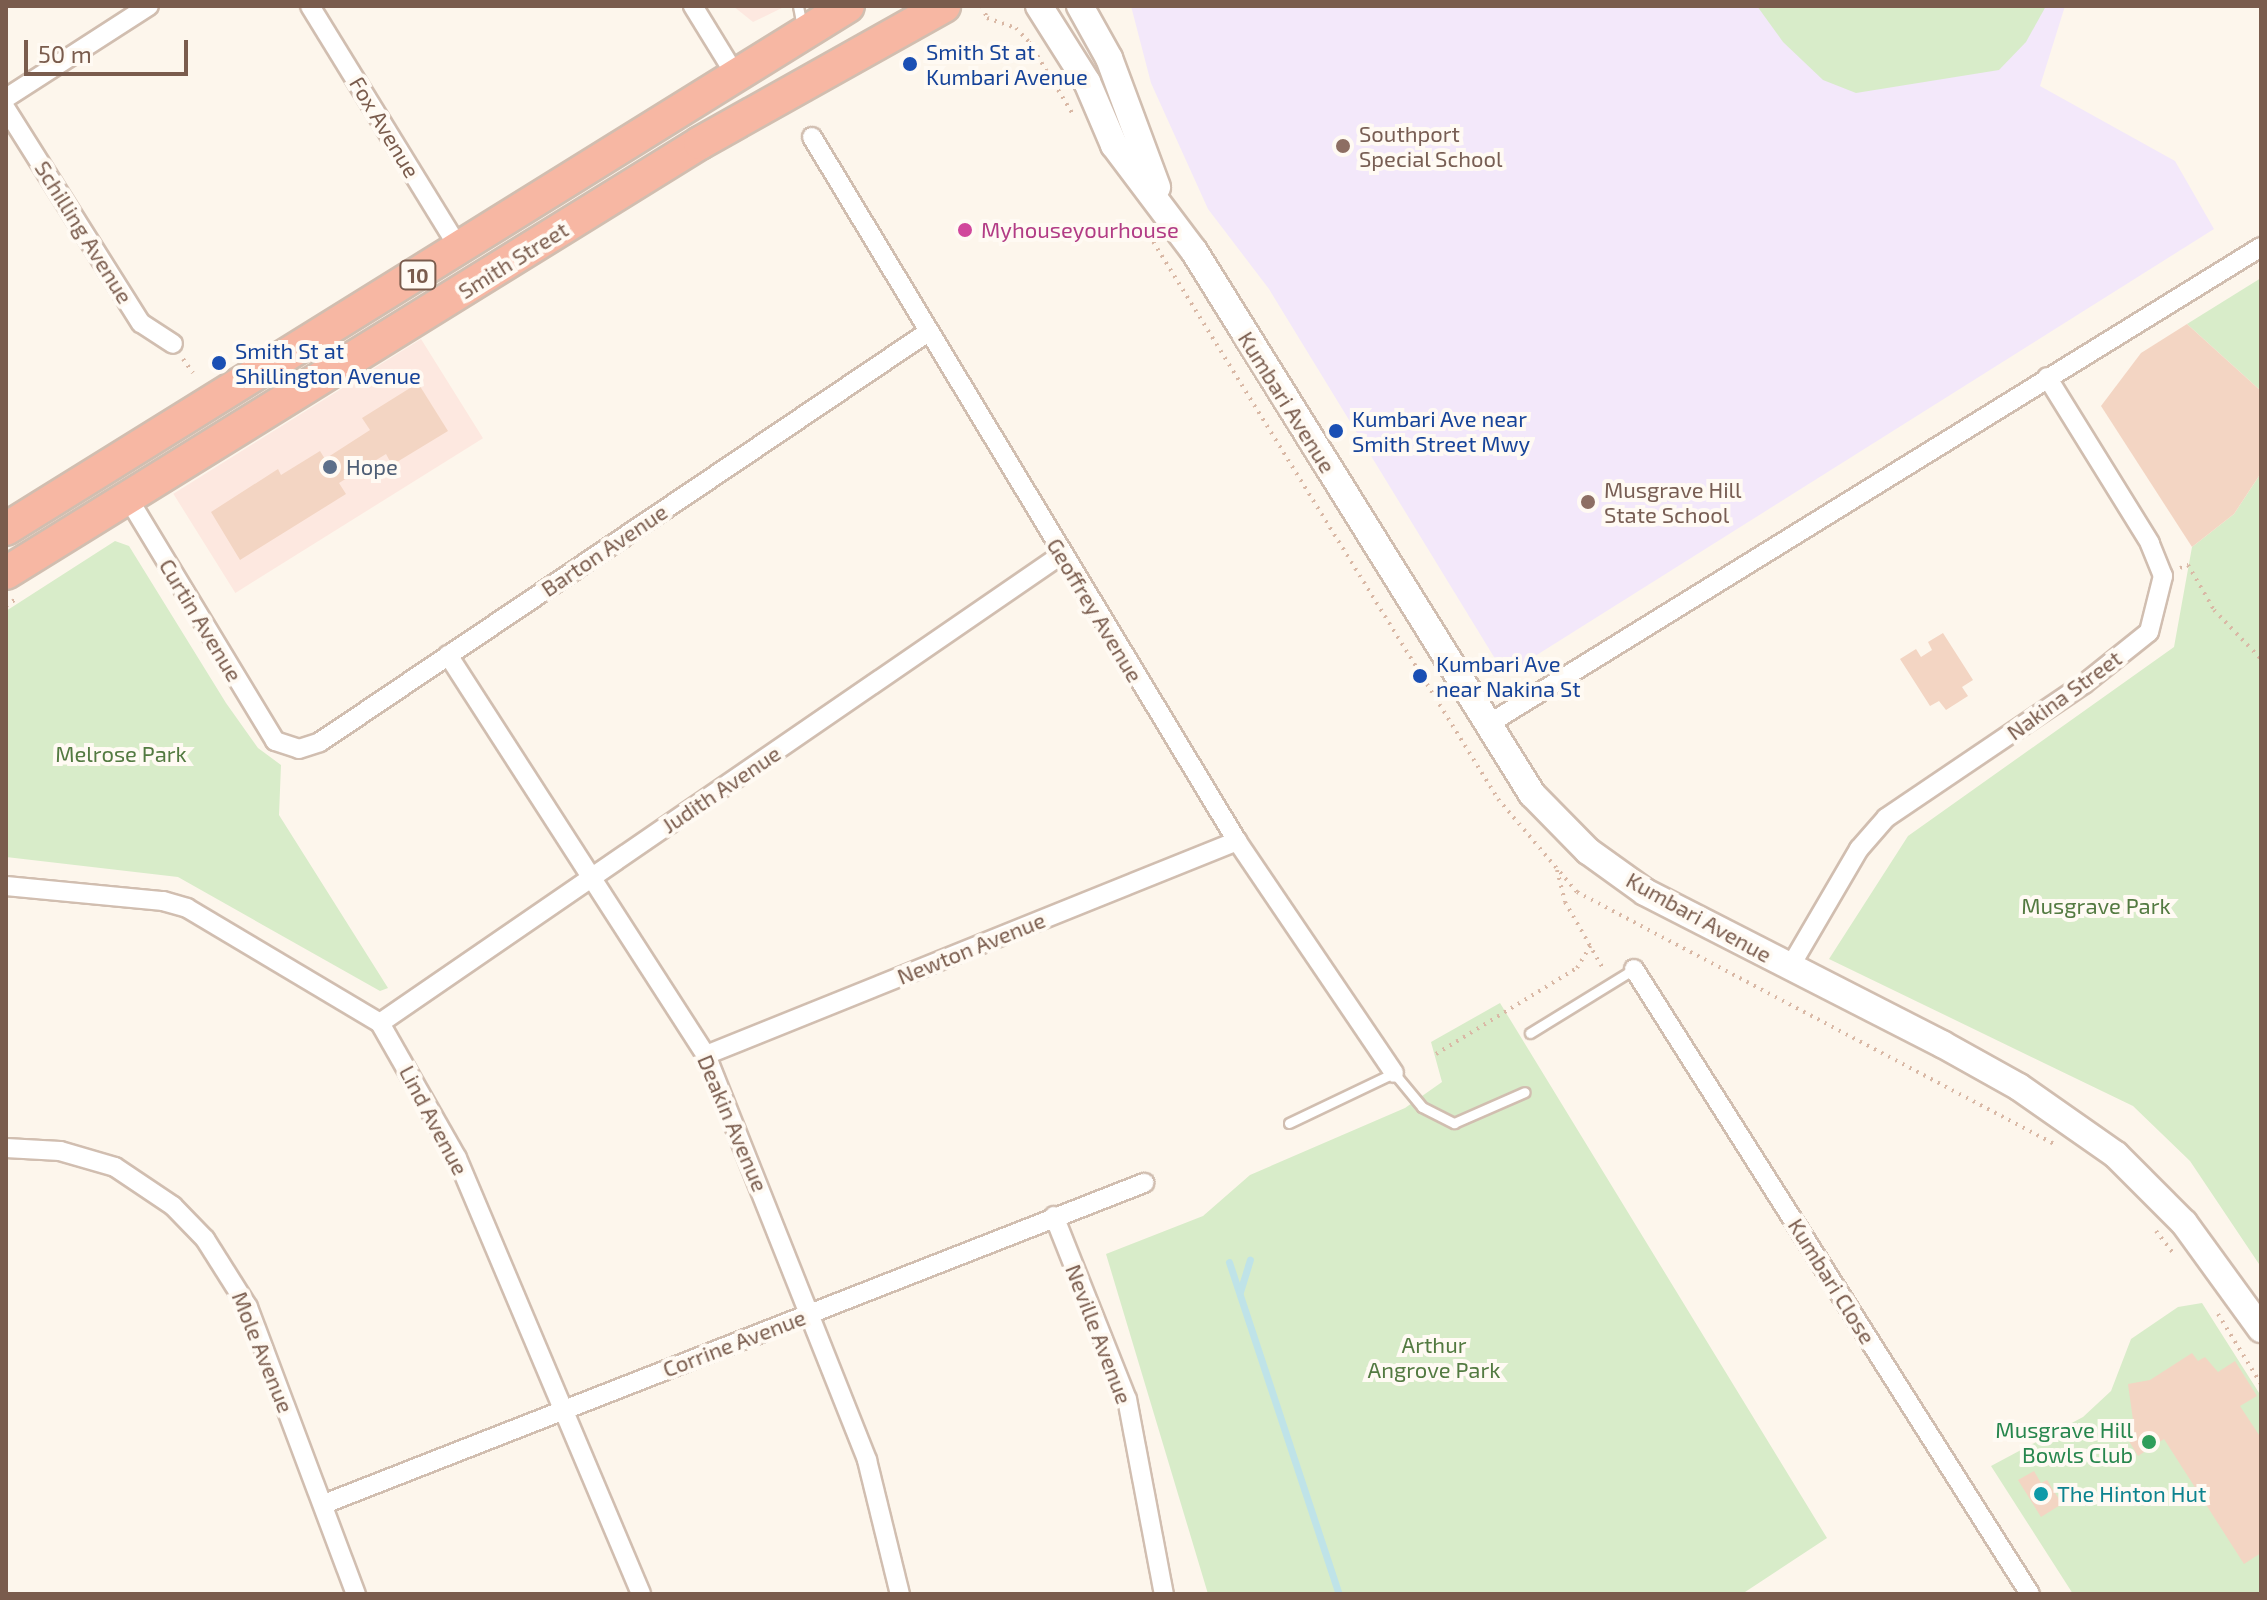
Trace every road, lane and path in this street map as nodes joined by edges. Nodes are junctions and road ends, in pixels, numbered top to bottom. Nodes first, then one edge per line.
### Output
1 (149, 6) edge
2 (310, 6) edge
3 (693, 6) edge
4 (848, 6) edge
5 (944, 6) edge
6 (982, 6) edge
7 (1039, 6) edge
8 (1081, 6) edge
9 (801, 20) edge
10 (736, 76) junction
11 (6, 98) edge
12 (6, 109) edge
13 (1077, 121) dead end
14 (812, 137) dead end
15 (1165, 210) junction
16 (1144, 227) dead end
17 (2261, 247) edge
18 (459, 248) junction
19 (928, 332) junction
20 (173, 344) dead end
21 (2047, 377) junction
22 (128, 498) junction
23 (6, 529) edge
24 (1061, 555) junction
25 (6, 573) edge
26 (2163, 576) junction
27 (448, 655) junction
28 (2261, 659) edge
29 (1487, 725) junction
30 (275, 741) joint
31 (1237, 841) junction
32 (1555, 865) junction
33 (592, 878) junction
34 (6, 886) edge
35 (1590, 946) junction
36 (1790, 967) junction
37 (1634, 969) joint
38 (1611, 983) junction
39 (380, 1023) junction
40 (1530, 1033) dead end
41 (1436, 1054) dead end
42 (706, 1055) junction
43 (1394, 1073) junction
44 (1525, 1092) dead end
45 (1289, 1123) dead end
46 (6, 1148) edge
47 (2062, 1148) dead end
48 (1144, 1183) dead end
49 (1054, 1216) junction
50 (2153, 1227) dead end
51 (2180, 1261) dead end
52 (2211, 1304) dead end
53 (811, 1314) junction
54 (2261, 1329) edge
55 (2261, 1384) edge
56 (565, 1407) junction
57 (324, 1504) junction
58 (2022, 1591) edge
59 (356, 1594) edge
60 (641, 1594) edge
61 (900, 1594) edge
62 (1164, 1594) edge

1 - 11 street
2 - 18 street, Fox Avenue
3 - 10 street
4 - 9 highway, Smith Street / 10
5 - 22 highway, Smith Street / 10
6 - 13 path
7 - 15 main road, Kumbari Avenue
8 - 15 main road, Kumbari Avenue
9 - 10 highway, Smith Street / 10
10 - 18 highway, Smith Street / 10
12 - 20 street, Schilling Avenue
14 - 19 street, Geoffrey Avenue
15 - 29 main road, Kumbari Avenue
16 - 32 path
17 - 21 street
18 - 23 highway, Smith Street / 10
19 - 24 street, Geoffrey Avenue
19 - 27 street, Barton Avenue
21 - 26 street
21 - 29 street
22 - 25 highway, Smith Street / 10
22 - 30 street, Curtin Avenue
24 - 31 street, Geoffrey Avenue
24 - 33 street, Judith Avenue
26 - 28 path
26 - 36 street, Nakina Street
27 - 30 street, Barton Avenue
27 - 33 street, Deakin Avenue
29 - 36 main road, Kumbari Avenue
31 - 42 street, Newton Avenue
31 - 43 street, Geoffrey Avenue
32 - 35 path
32 - 47 path
33 - 39 street, Judith Avenue
33 - 42 street, Deakin Avenue
34 - 39 street, Lind Avenue
35 - 38 path
35 - 41 path
36 - 54 main road, Kumbari Avenue
37 - 38 lane
37 - 58 street, Kumbari Close
38 - 40 lane
39 - 56 street, Lind Avenue
42 - 53 street, Deakin Avenue
43 - 44 lane
43 - 45 lane
46 - 57 street, Mole Avenue
48 - 49 street, Corrine Avenue
49 - 53 street, Corrine Avenue
49 - 62 street, Neville Avenue
50 - 51 path
52 - 55 path
53 - 56 street, Corrine Avenue
53 - 61 street, Deakin Avenue
56 - 57 street, Corrine Avenue
56 - 60 street, Lind Avenue
57 - 59 street, Mole Avenue

